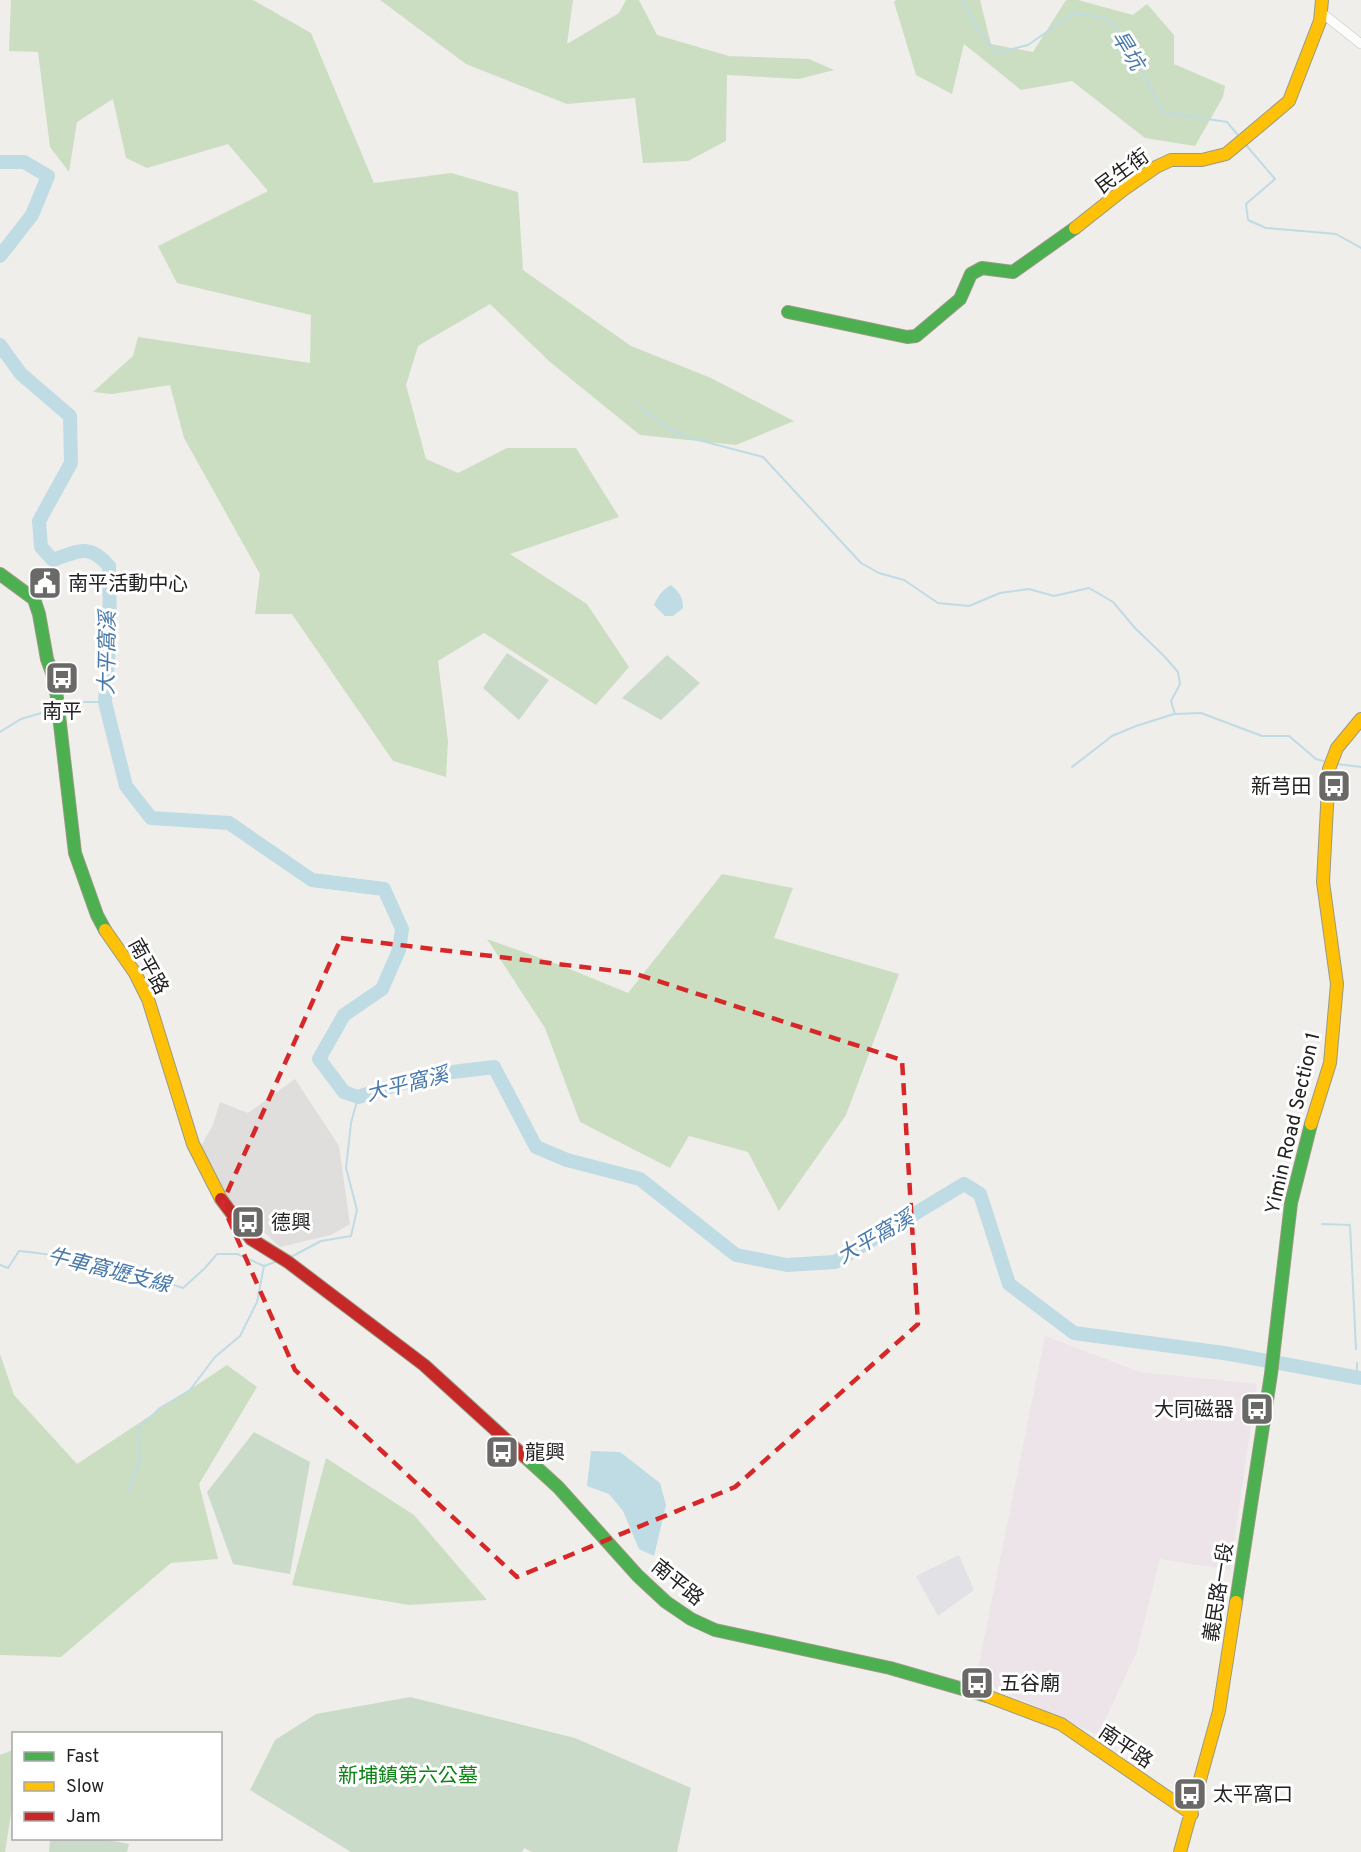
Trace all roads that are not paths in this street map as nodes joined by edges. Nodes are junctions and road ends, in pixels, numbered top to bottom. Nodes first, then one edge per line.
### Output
1 (1322, 6) edge
2 (1361, 44) edge
3 (788, 312) dead end
4 (0, 574) edge
5 (1361, 718) edge
6 (1271, 1374) joint
7 (1192, 1814) junction
8 (1180, 1852) edge

1 - 2 street
1 - 3 street, 民生街
4 - 7 street, 南平路
5 - 6 street, Yimin Road Section 1
6 - 7 street, 義民路一段
7 - 8 street, 義民路一段

